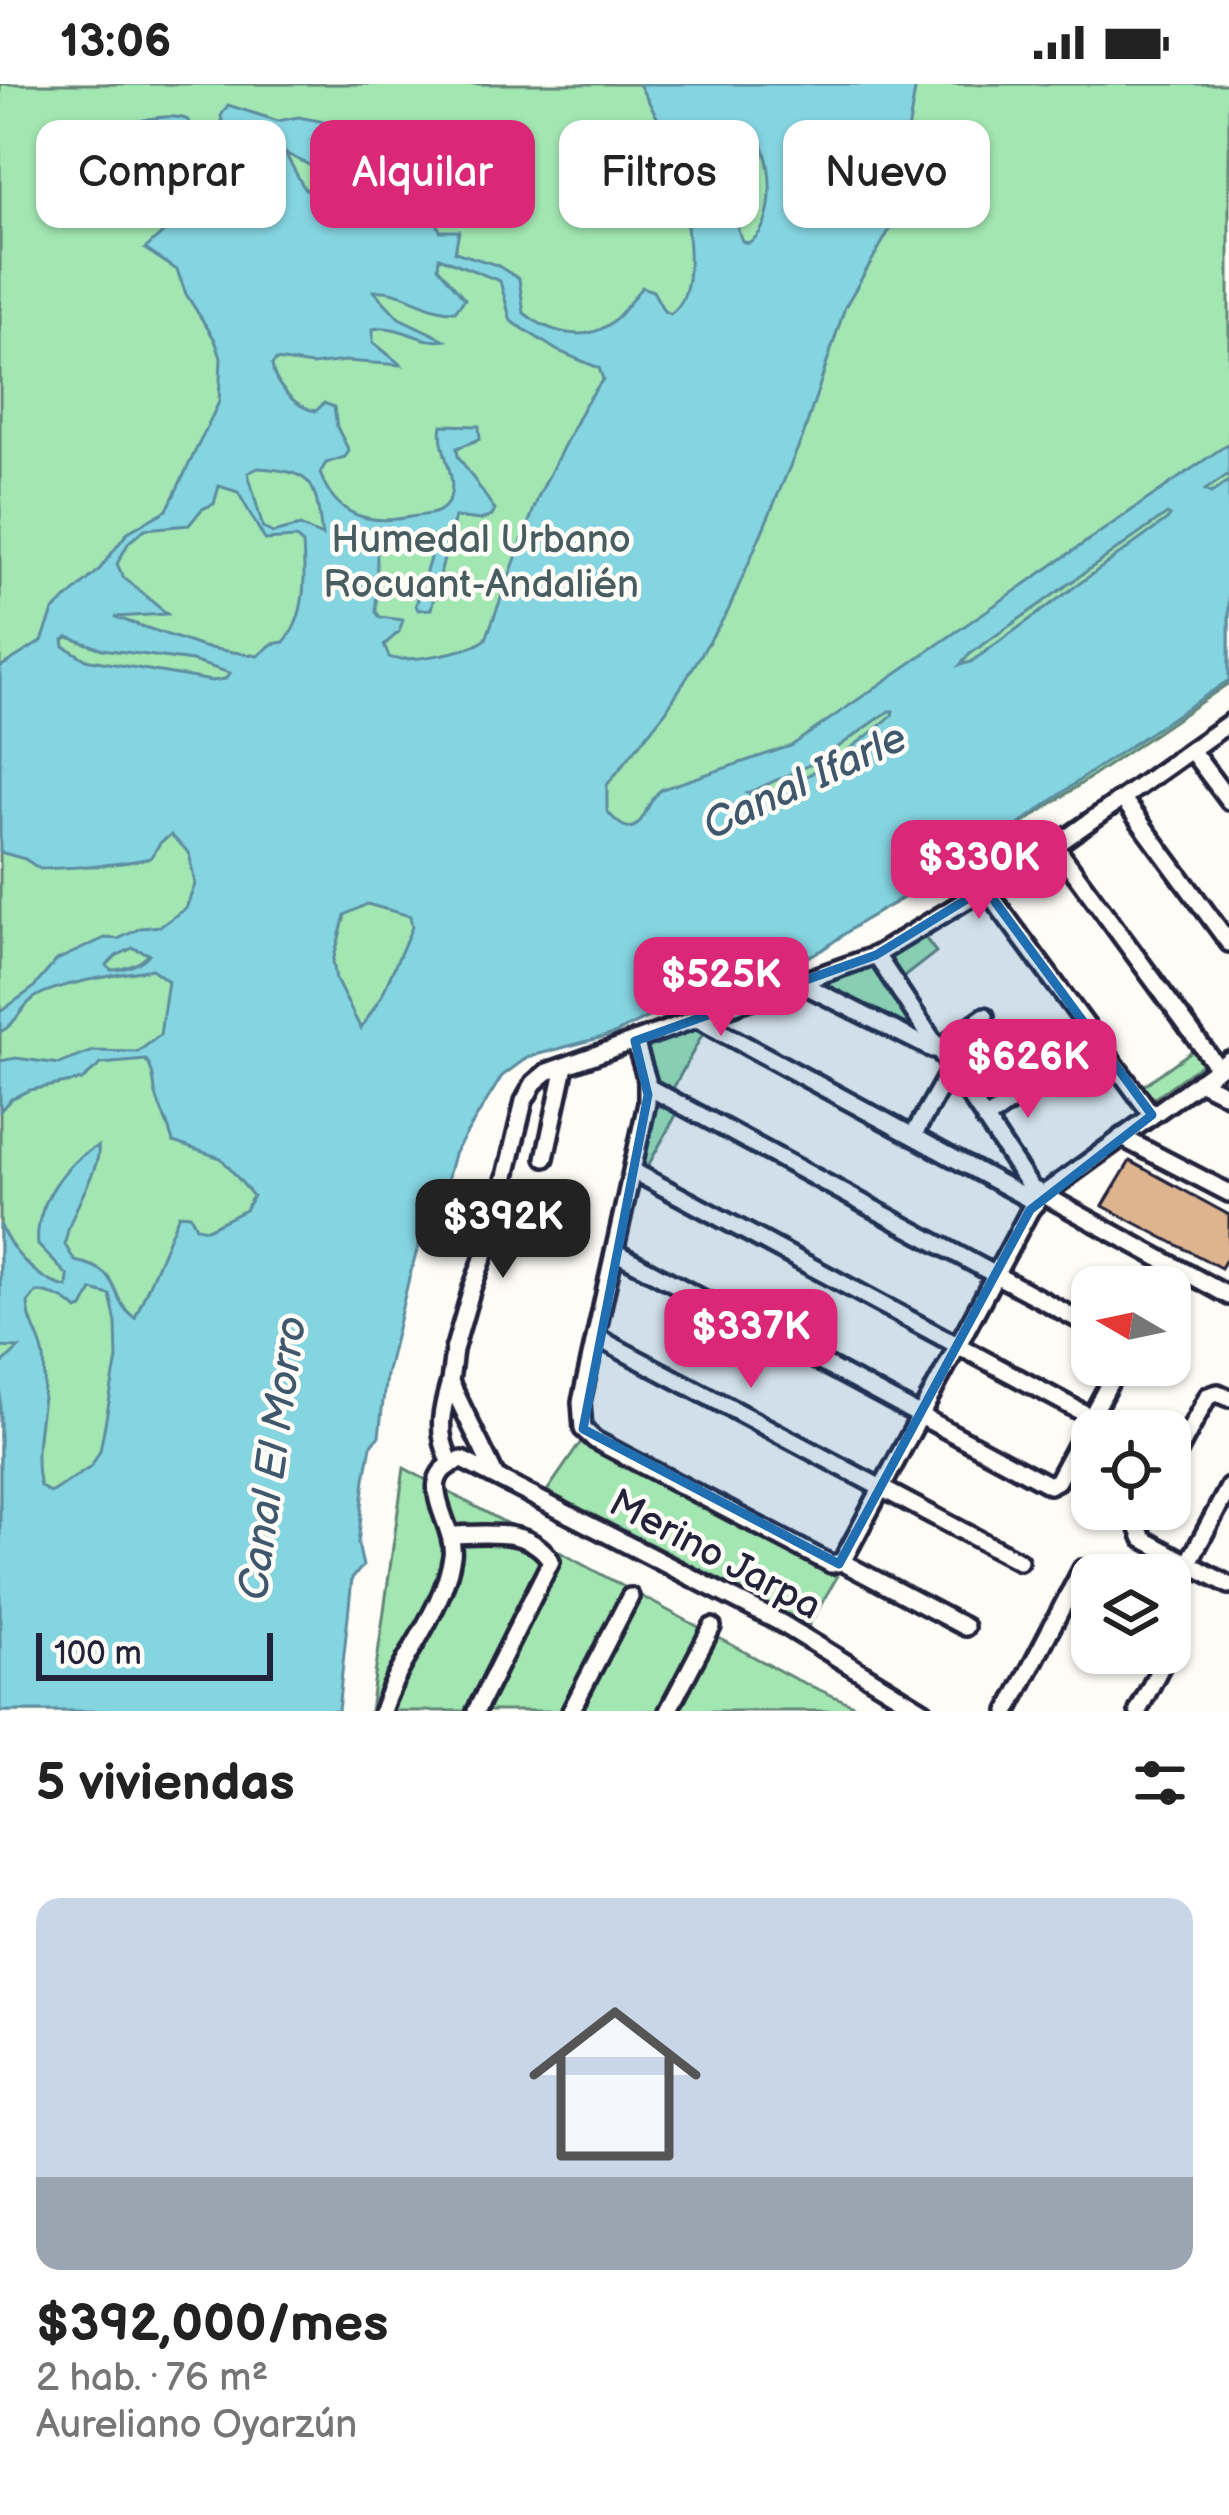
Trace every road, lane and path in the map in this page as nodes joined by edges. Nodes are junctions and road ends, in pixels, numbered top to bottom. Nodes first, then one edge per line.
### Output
1 (1229, 723) edge
2 (1191, 750) junction
3 (1123, 799) junction
4 (1229, 801) edge
5 (1055, 846) junction
6 (986, 888) junction
7 (1229, 943) edge
8 (876, 955) junction
9 (802, 984) junction
10 (986, 1016) dead end
11 (699, 1020) junction
12 (635, 1041) junction
13 (938, 1049) junction
14 (1224, 1064) edge
15 (565, 1066) junction
16 (951, 1068) junction
17 (1041, 1081) dead end
18 (1199, 1081) junction
19 (648, 1087) junction
20 (1229, 1096) edge
21 (1152, 1115) junction
22 (985, 1120) junction
23 (913, 1136) junction
24 (1120, 1137) junction
25 (545, 1158) dead end
26 (633, 1171) junction
27 (1229, 1193) edge
28 (1038, 1200) junction
29 (614, 1252) junction
30 (1172, 1266) edge
31 (995, 1274) junction
32 (1191, 1276) edge
33 (1229, 1297) edge
34 (1071, 1316) edge
35 (596, 1336) junction
36 (958, 1346) junction
37 (450, 1382) junction
38 (1229, 1398) edge
39 (1076, 1410) edge
40 (920, 1417) junction
41 (1191, 1428) edge
42 (1071, 1452) edge
43 (451, 1463) junction
44 (494, 1473) junction
45 (1229, 1487) edge
46 (881, 1490) junction
47 (1139, 1530) edge
48 (452, 1535) junction
49 (1171, 1554) edge
50 (1191, 1560) edge
51 (842, 1562) junction
52 (1018, 1562) dead end
53 (1191, 1565) edge
54 (1229, 1586) edge
55 (1071, 1590) edge
56 (1068, 1595) junction
57 (631, 1597) dead end
58 (1071, 1597) edge
59 (712, 1627) dead end
60 (965, 1628) dead end
61 (1157, 1674) edge
62 (382, 1711) edge
63 (476, 1711) edge
64 (571, 1711) edge
65 (668, 1711) edge
66 (924, 1711) edge
67 (1008, 1711) edge
68 (1138, 1711) edge

1 - 2 street
2 - 3 street
2 - 4 street
3 - 5 street
3 - 7 street
5 - 6 street
5 - 14 street
6 - 8 street
6 - 21 street
8 - 9 street
8 - 13 street
9 - 11 street
9 - 13 street
10 - 13 street
11 - 12 street
11 - 23 street
12 - 15 street
12 - 19 street
13 - 16 street
14 - 18 street
15 - 25 street
15 - 37 street
16 - 22 street
16 - 23 street
17 - 22 street
18 - 20 street
18 - 21 street
19 - 26 street
19 - 31 street
21 - 24 street
22 - 28 street
23 - 28 street
24 - 27 street
24 - 28 street
26 - 29 street
26 - 36 street
28 - 30 street
28 - 31 street
29 - 35 street
29 - 40 street
31 - 34 street
31 - 36 street
32 - 33 street
35 - 46 street
35 - 51 street
36 - 39 street
36 - 40 street
37 - 43 street
37 - 44 street
38 - 41 street
40 - 42 street
40 - 46 street
43 - 44 street, Merino Jarpa
43 - 48 street
44 - 66 street, Merino Jarpa
45 - 50 street
46 - 51 street
46 - 52 street
47 - 49 street
48 - 62 street
48 - 63 street
51 - 60 street
53 - 54 street
55 - 56 street
56 - 58 street
56 - 67 street
57 - 64 street
59 - 65 street
61 - 68 street

